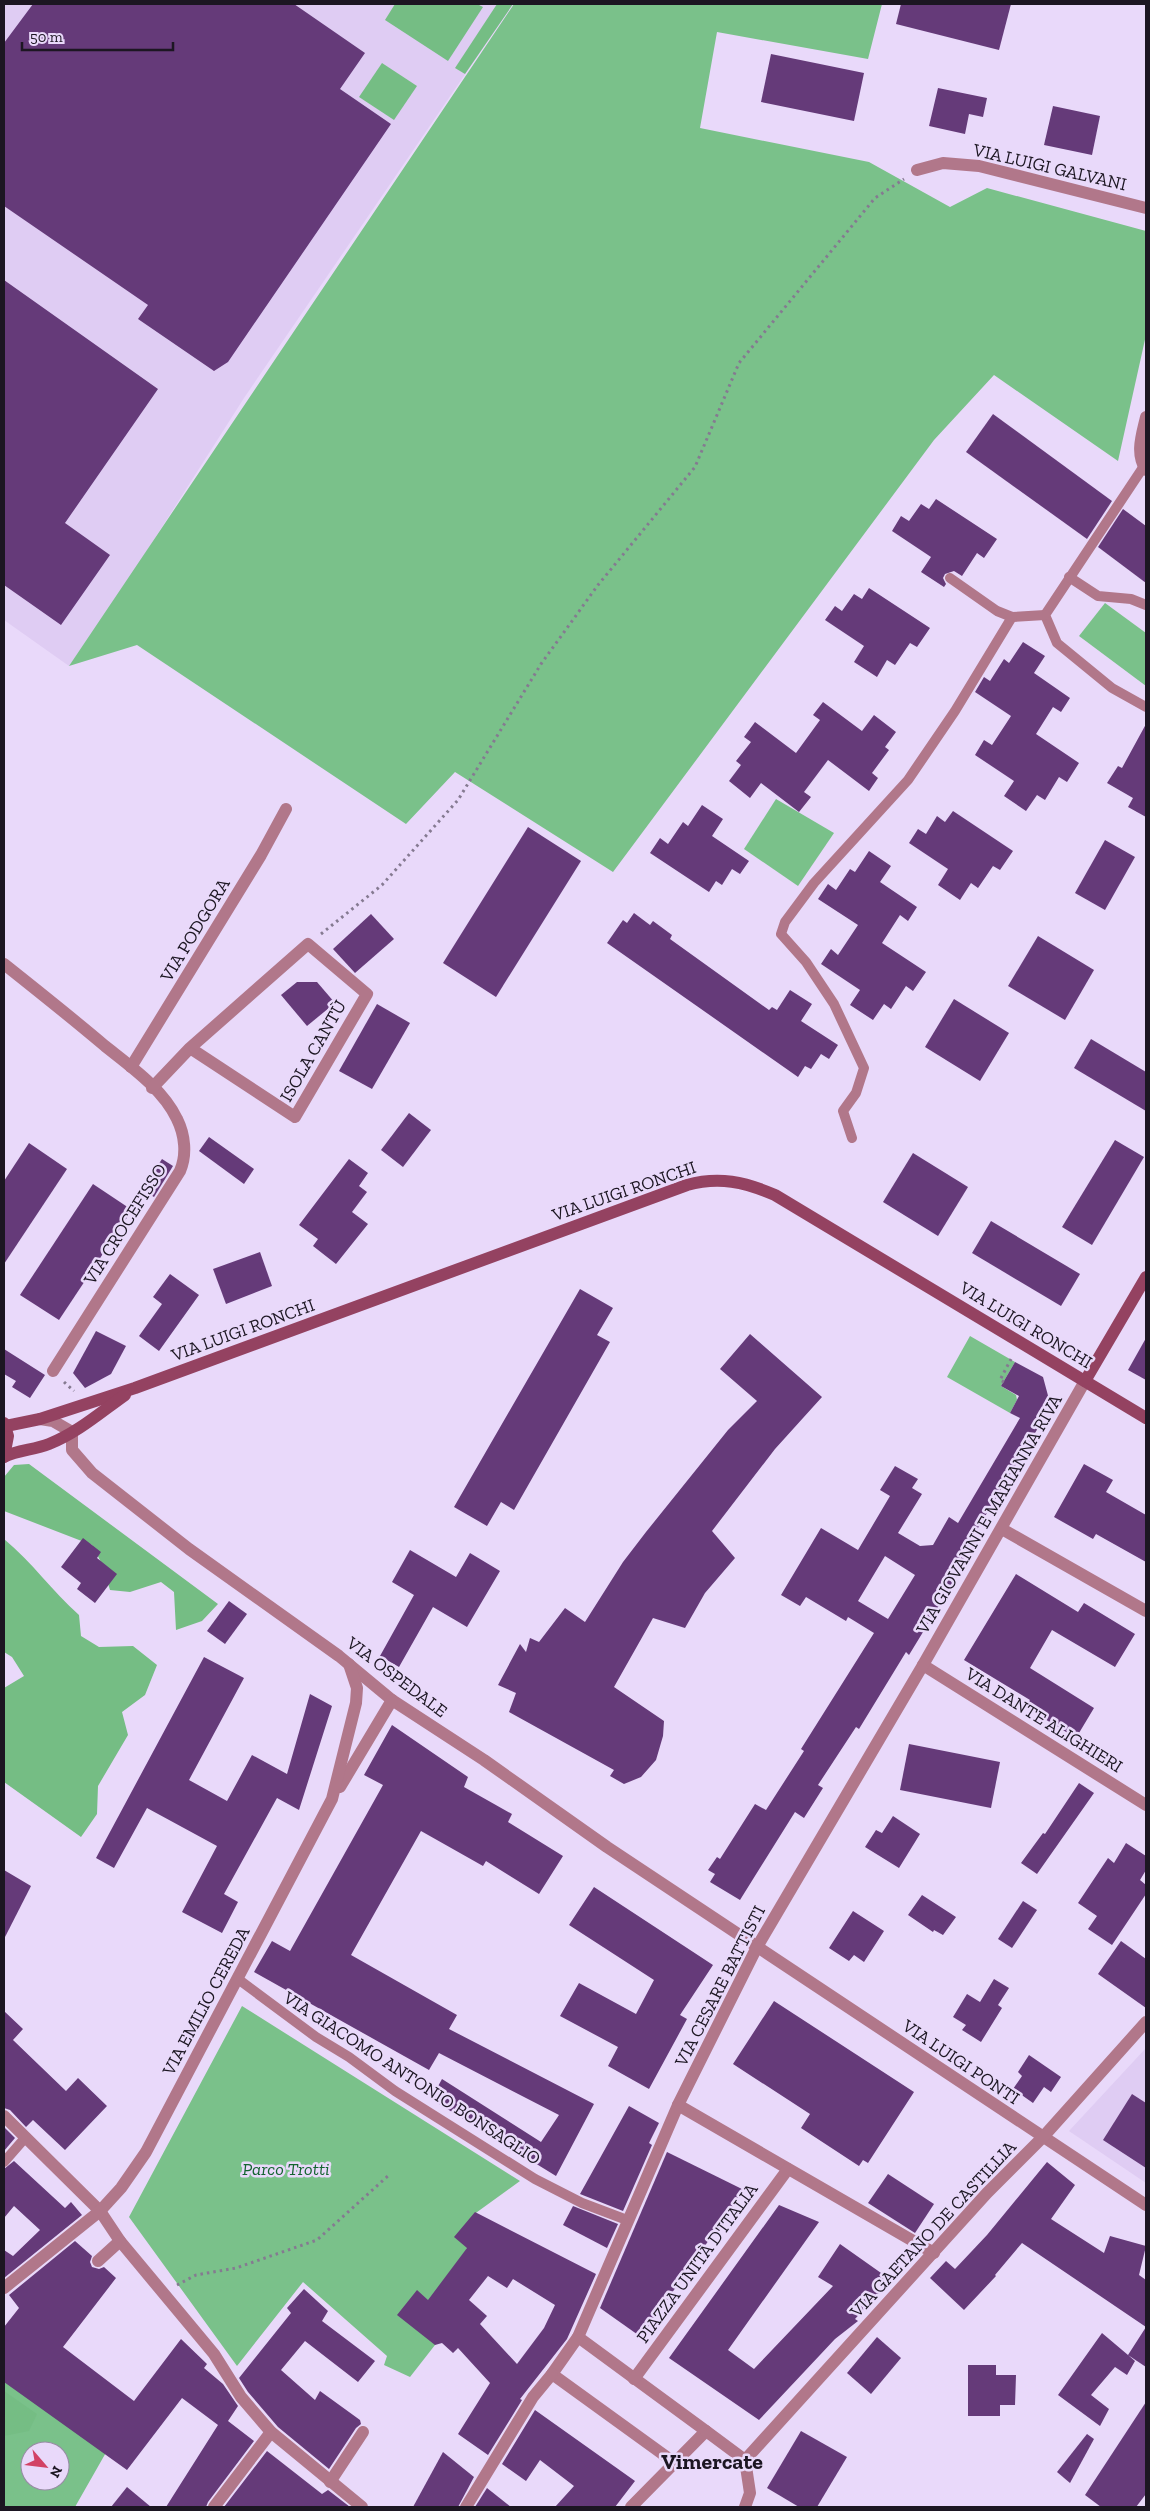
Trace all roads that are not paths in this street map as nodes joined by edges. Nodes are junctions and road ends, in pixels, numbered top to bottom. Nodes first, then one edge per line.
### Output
1 (917, 170) road end
2 (1146, 208) edge
3 (1146, 417) edge
4 (1145, 468) edge
5 (1070, 577) junction
6 (950, 578) dead end
7 (1146, 606) edge
8 (1045, 615) junction
9 (1012, 617) junction
10 (1146, 707) edge
11 (286, 810) dead end
12 (4, 964) edge
13 (190, 1048) junction
14 (131, 1067) junction
15 (152, 1088) junction
16 (852, 1138) dead end
17 (1146, 1277) edge
18 (52, 1371) road end
19 (1085, 1381) junction
20 (135, 1388) junction
21 (1146, 1418) edge
22 (40, 1419) junction
23 (5, 1424) edge
24 (72, 1432) junction
25 (4, 1457) edge
26 (1002, 1529) junction
27 (1146, 1611) edge
28 (349, 1664) junction
29 (923, 1665) junction
30 (392, 1700) junction
31 (332, 1800) junction
32 (1146, 1805) edge
33 (757, 1947) junction
34 (238, 1979) junction
35 (254, 1982) dead end
36 (1146, 2022) edge
37 (678, 2106) junction
38 (4, 2116) edge
39 (1044, 2136) junction
40 (25, 2138) junction
41 (4, 2162) edge
42 (788, 2169) junction
43 (1146, 2205) edge
44 (100, 2211) junction
45 (627, 2220) junction
46 (120, 2241) junction
47 (934, 2253) junction
48 (98, 2261) dead end
49 (4, 2288) edge
50 (578, 2337) junction
51 (552, 2374) junction
52 (634, 2379) junction
53 (706, 2431) junction
54 (270, 2432) junction
55 (363, 2432) dead end
56 (745, 2460) junction
57 (675, 2463) junction
58 (330, 2482) junction
59 (214, 2507) edge
60 (362, 2507) edge
61 (466, 2507) edge
62 (631, 2507) edge
63 (745, 2507) edge

1 - 2 street, VIA LUIGI GALVANI
3 - 4 street
4 - 5 lane
5 - 7 lane
5 - 8 lane
6 - 9 lane
8 - 9 lane
8 - 10 lane
9 - 16 lane
11 - 14 street, VIA PODGORA
12 - 14 street, VIA CROCEFISSO
13 - 13 street, ISOLA CANTÙ
13 - 15 street
14 - 15 street, VIA CROCEFISSO
15 - 18 street, VIA CROCEFISSO
17 - 19 street
19 - 20 street, VIA LUIGI RONCHI
19 - 21 street, VIA LUIGI RONCHI
19 - 26 street, VIA GIOVANNI E MARIANNA RIVA
20 - 22 street, VIA LUIGI RONCHI
20 - 24 street, VIA LUIGI RONCHI
22 - 23 street, VIA LUIGI RONCHI
22 - 24 street
23 - 25 street
24 - 25 street, VIA LUIGI RONCHI
24 - 28 street, VIA OSPEDALE
26 - 27 street
26 - 29 street, VIA GIOVANNI E MARIANNA RIVA
28 - 30 street, VIA OSPEDALE
28 - 31 street, VIA EMILIO CEREDA
29 - 32 street, VIA DANTE ALIGHIERI
29 - 33 street, VIA CESARE BATTISTI
30 - 31 street, VIA EMILIO CEREDA
30 - 33 street, VIA OSPEDALE
31 - 34 street, VIA EMILIO CEREDA
33 - 37 street, VIA CESARE BATTISTI
33 - 39 street, VIA LUIGI PONTI
34 - 35 lane
34 - 44 street, VIA EMILIO CEREDA
34 - 45 lane, VIA GIACOMO ANTONIO BONSAGLIO
36 - 39 street, VIA GAETANO DE CASTILLIA
37 - 42 street
37 - 45 street, VIA CESARE BATTISTI
38 - 40 street
39 - 43 street, VIA LUIGI PONTI
39 - 47 street, VIA GAETANO DE CASTILLIA
40 - 41 lane
40 - 44 street
42 - 47 street
42 - 52 street, PIAZZA UNITÀ D'ITALIA
44 - 46 street
44 - 49 street, VIA EMILIO CEREDA
45 - 50 street, VIA CESARE BATTISTI
46 - 48 street
46 - 54 street
47 - 56 street, VIA GAETANO DE CASTILLIA
50 - 51 street
50 - 52 street
51 - 57 street
51 - 61 street
52 - 53 street
53 - 56 street
53 - 57 street
54 - 58 street
54 - 59 street
55 - 58 street
56 - 63 street
57 - 62 street
58 - 60 street

